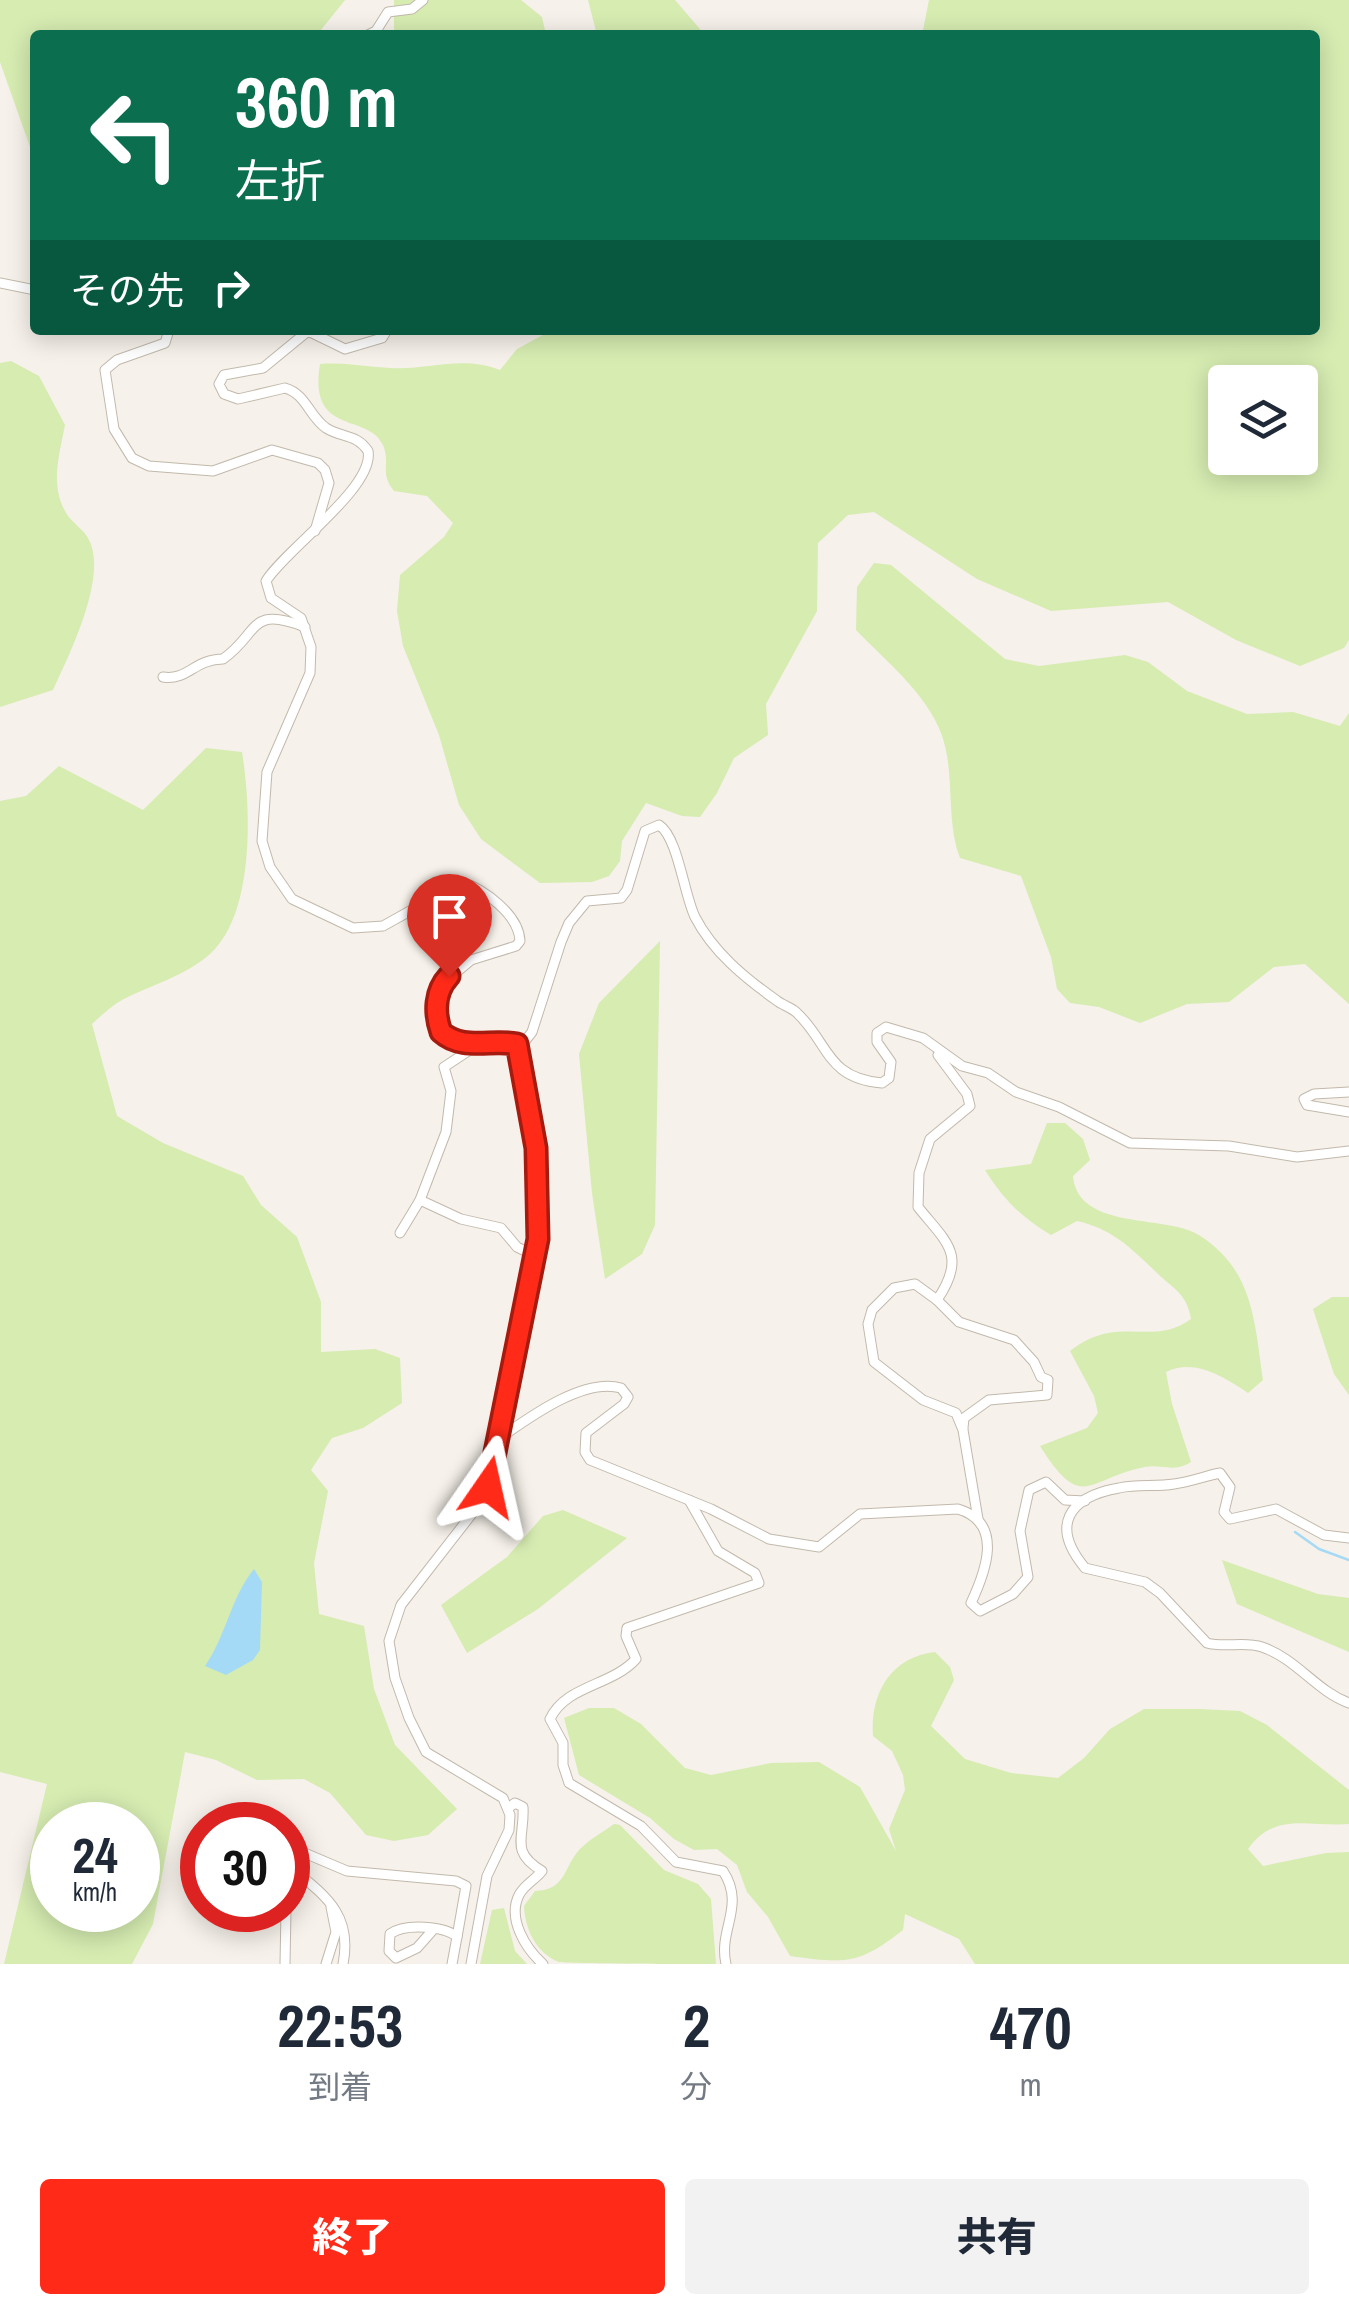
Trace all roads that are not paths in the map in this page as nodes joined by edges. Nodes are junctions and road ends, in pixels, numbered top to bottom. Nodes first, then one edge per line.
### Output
1 (423, 0) edge
2 (377, 30) edge
3 (0, 283) edge
4 (30, 289) edge
5 (167, 335) edge
6 (302, 335) edge
7 (317, 335) edge
8 (384, 335) edge
9 (315, 530) junction
10 (306, 627) junction
11 (163, 676) dead end
12 (482, 1042) junction
13 (932, 1043) junction
14 (517, 1044) junction
15 (1349, 1092) edge
16 (1349, 1112) edge
17 (1349, 1151) edge
18 (420, 1200) junction
19 (400, 1233) dead end
20 (535, 1256) junction
21 (938, 1300) junction
22 (963, 1430) junction
23 (497, 1440) junction
24 (689, 1500) junction
25 (1085, 1501) junction
26 (978, 1519) junction
27 (1349, 1538) edge
28 (1349, 1704) edge
29 (508, 1808) junction
30 (310, 1855) edge
31 (310, 1887) edge
32 (330, 1904) junction
33 (432, 1931) junction
34 (286, 1932) edge
35 (458, 1937) junction
36 (285, 1964) edge
37 (326, 1964) edge
38 (343, 1964) edge
39 (452, 1964) edge
40 (471, 1964) edge
41 (542, 1964) edge
42 (726, 1964) edge

1 - 2 street
3 - 4 street
5 - 9 street
6 - 9 street
7 - 8 street
9 - 10 street
10 - 11 street
10 - 12 street
12 - 14 street
12 - 18 street
13 - 14 street
13 - 17 street
13 - 21 street
14 - 20 street
15 - 16 street
18 - 19 street
18 - 20 street
20 - 23 street
21 - 22 street
21 - 22 street
22 - 26 street
23 - 24 street
23 - 29 street
24 - 26 street
24 - 42 street
25 - 26 street
25 - 27 street
25 - 28 street
29 - 40 street
29 - 41 street
30 - 35 street
31 - 32 street
32 - 37 street
32 - 38 street
33 - 33 street
33 - 35 street
34 - 36 street
35 - 39 street

